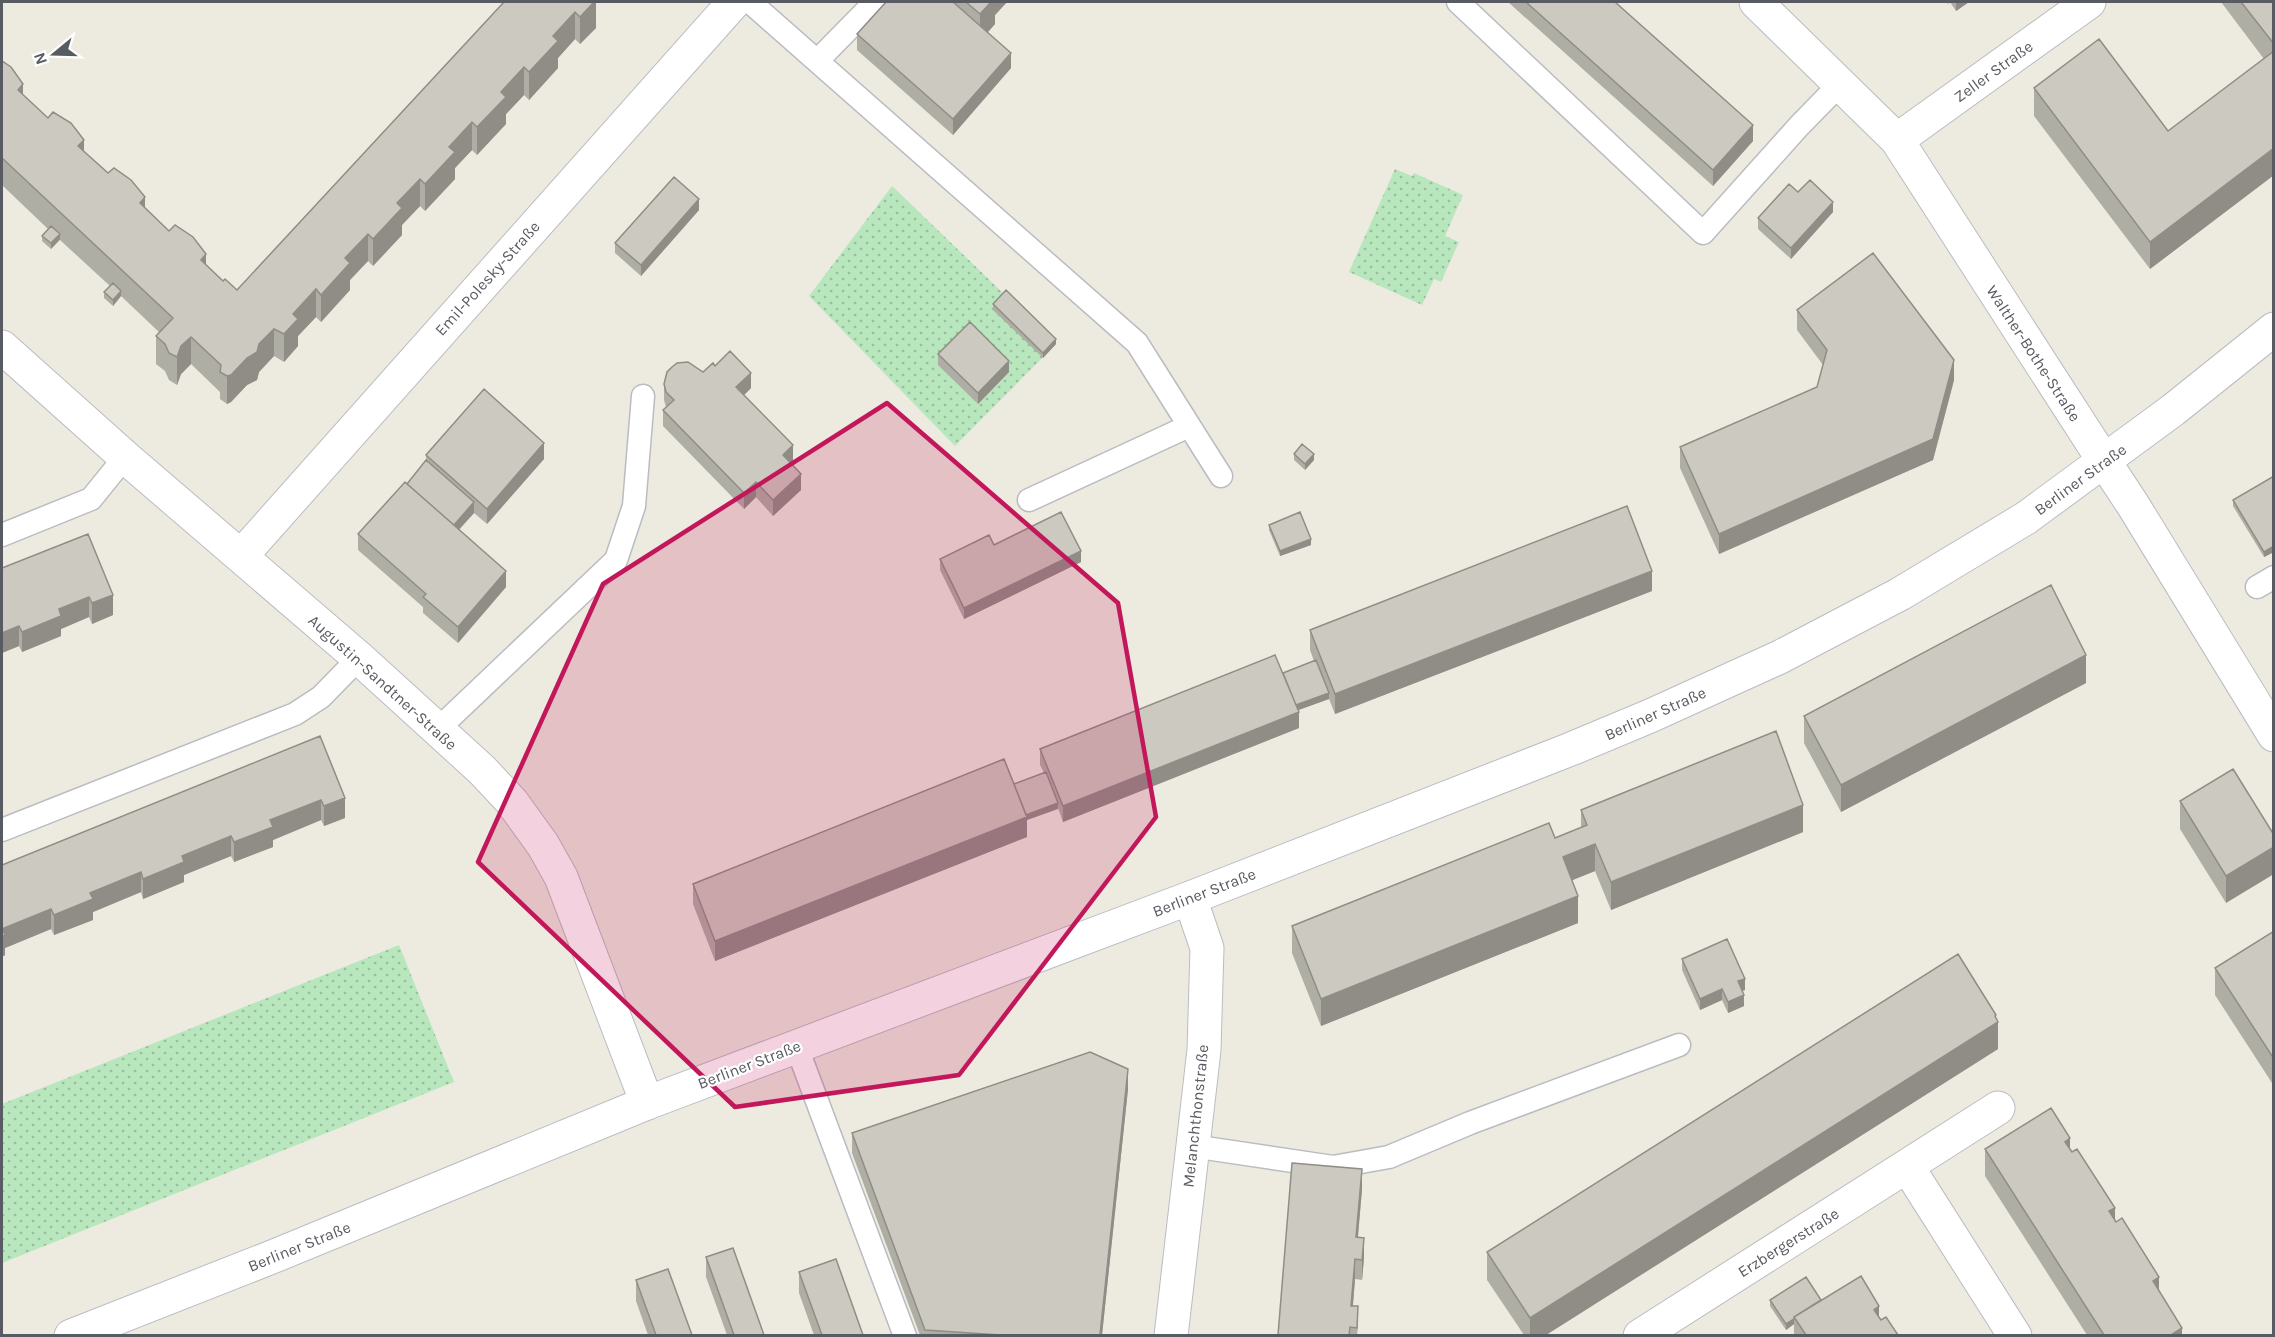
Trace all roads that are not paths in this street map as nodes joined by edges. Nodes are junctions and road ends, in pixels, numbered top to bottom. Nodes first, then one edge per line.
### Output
1 (734, 2) edge
2 (750, 2) edge
3 (875, 2) edge
4 (1458, 2) edge
5 (1756, 2) edge
6 (2089, 2) edge
7 (817, 61) junction
8 (1840, 84) junction
9 (1897, 140) junction
10 (2274, 329) edge
11 (2, 347) edge
12 (643, 396) dead end
13 (1189, 426) junction
14 (125, 457) junction
15 (2104, 461) junction
16 (1221, 476) dead end
17 (1029, 500) dead end
18 (2, 535) edge
19 (242, 555) junction
20 (359, 658) junction
21 (437, 730) junction
22 (2274, 735) edge
23 (2, 830) edge
24 (1190, 898) junction
25 (796, 1045) junction
26 (1679, 1045) dead end
27 (647, 1103) junction
28 (1998, 1108) dead end
29 (1192, 1146) junction
30 (1907, 1166) junction
31 (1666, 1326) edge
32 (71, 1335) edge
33 (905, 1335) edge
34 (1171, 1335) edge
35 (1640, 1335) edge
36 (2015, 1335) edge

1 - 19 street, Emil-Polesky-Straße
2 - 7 lane
3 - 7 lane
4 - 8 lane
5 - 8 street, Walther-Bothe-Straße
6 - 9 street, Zeller Straße
7 - 13 lane
8 - 9 street, Walther-Bothe-Straße
9 - 15 street, Walther-Bothe-Straße
10 - 15 street, Berliner Straße
11 - 14 street, Augustin-Sandtner-Straße
12 - 21 lane
13 - 16 lane
13 - 17 lane
14 - 18 lane
14 - 19 street, Augustin-Sandtner-Straße
15 - 22 street, Walther-Bothe-Straße
15 - 24 street, Berliner Straße
19 - 20 street, Augustin-Sandtner-Straße
20 - 21 street, Augustin-Sandtner-Straße
20 - 23 lane
21 - 27 street, Augustin-Sandtner-Straße
24 - 25 street, Berliner Straße
24 - 29 street, Melanchthonstraße
25 - 27 street, Berliner Straße
25 - 33 lane
26 - 29 lane
27 - 32 street, Berliner Straße
28 - 30 street, Erzbergerstraße
29 - 34 street, Melanchthonstraße
30 - 31 street, Erzbergerstraße
30 - 36 street
31 - 35 street, Erzbergerstraße

